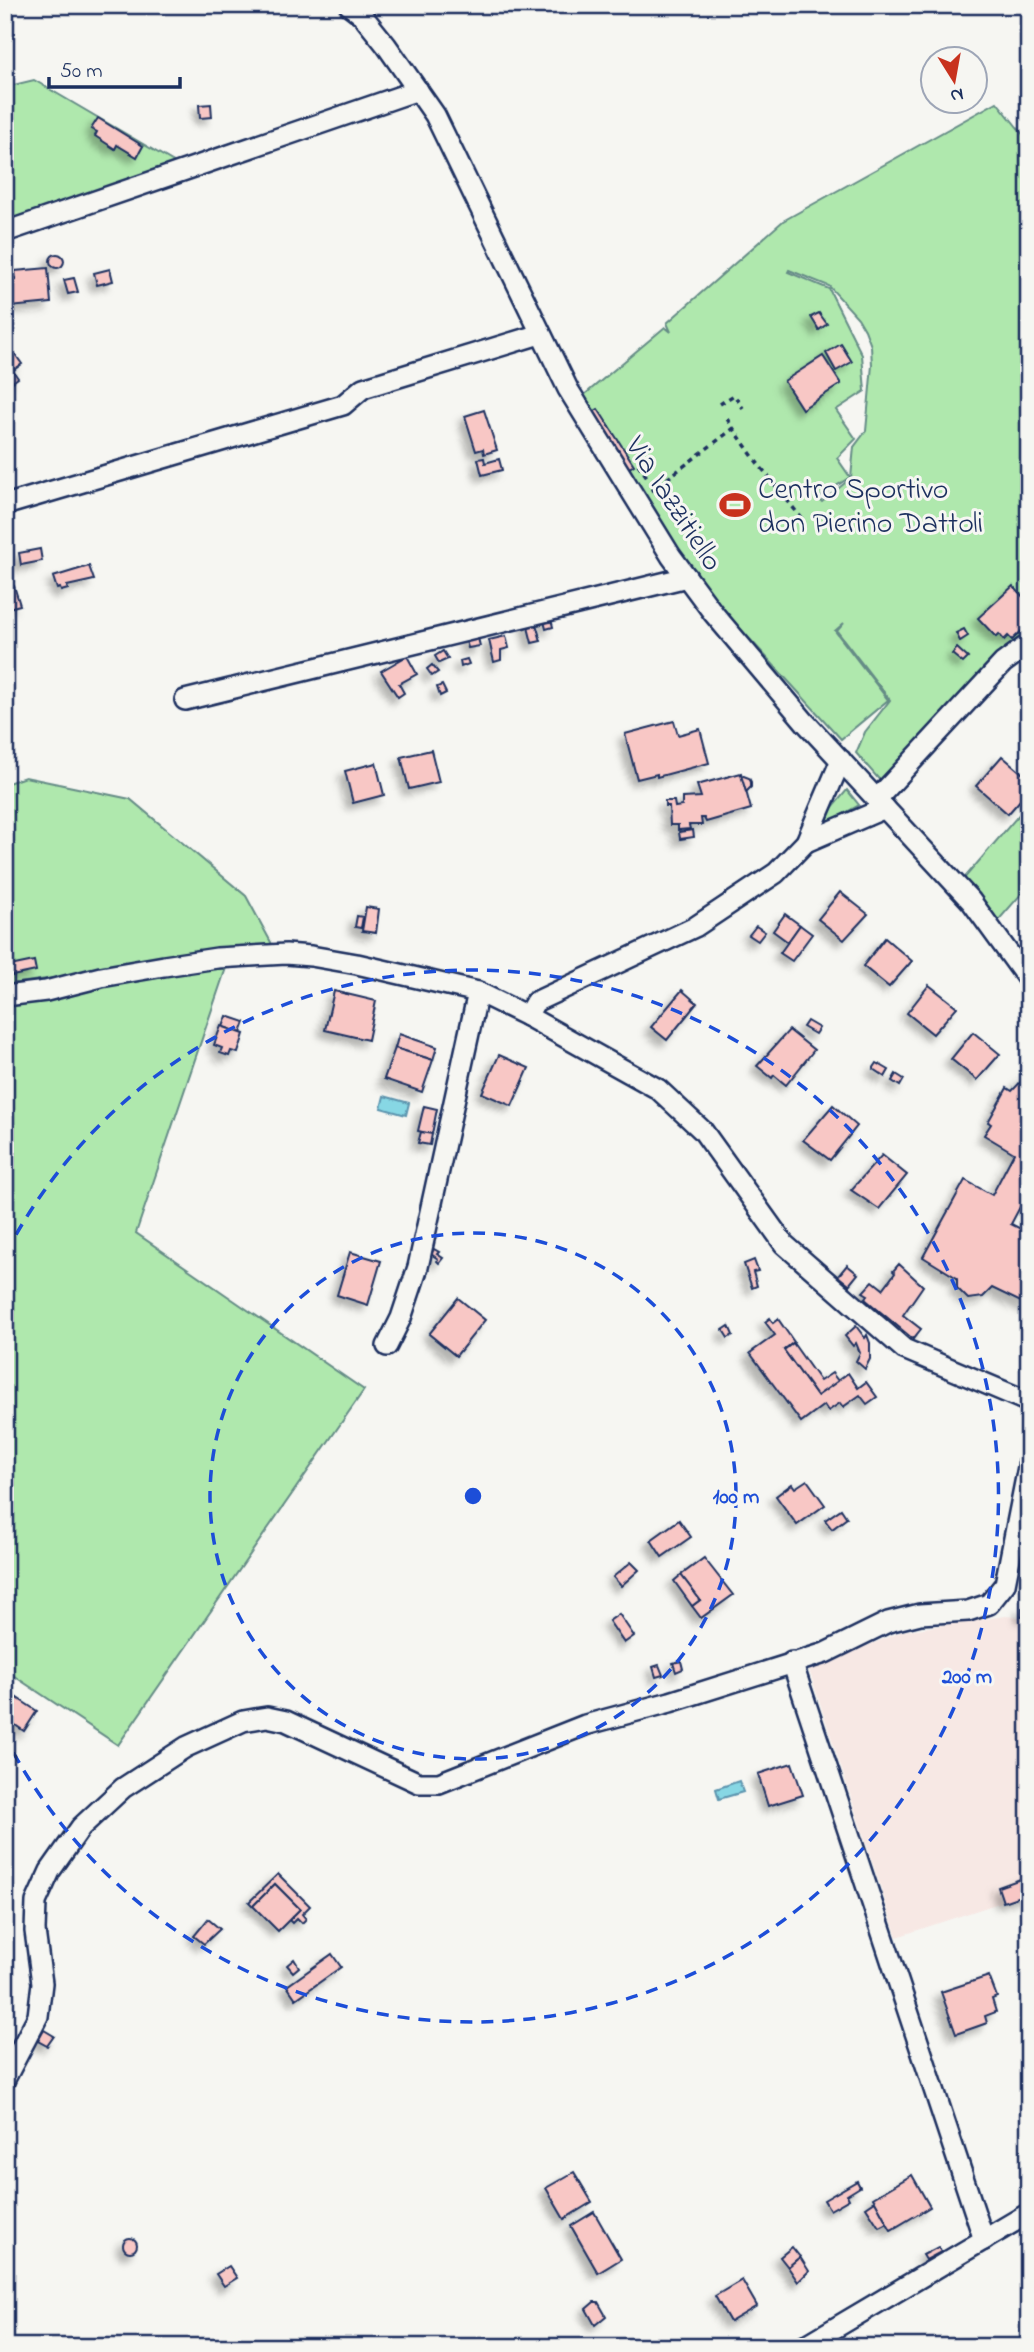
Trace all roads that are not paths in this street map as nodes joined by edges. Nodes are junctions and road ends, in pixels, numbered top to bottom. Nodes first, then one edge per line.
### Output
1 (349, 5) edge
2 (418, 90) junction
3 (5, 232) edge
4 (540, 334) junction
5 (5, 505) edge
6 (687, 577) junction
7 (1029, 644) edge
8 (185, 701) dead end
9 (841, 760) junction
10 (881, 803) junction
11 (806, 842) junction
12 (1029, 981) edge
13 (478, 992) junction
14 (5, 996) edge
15 (527, 1016) junction
16 (387, 1346) dead end
17 (1029, 1402) edge
18 (1029, 1462) edge
19 (792, 1662) junction
20 (5, 2078) edge
21 (1029, 2213) edge
22 (984, 2240) junction
23 (803, 2347) edge

1 - 2 street, Via Iazzitiello
2 - 3 street
2 - 4 street, Via Iazzitiello
4 - 5 street
4 - 6 street, Via Iazzitiello
6 - 8 street
6 - 9 street, Via Iazzitiello
7 - 10 street
9 - 10 street, Via Iazzitiello
9 - 11 street
10 - 11 street
10 - 12 street, Via Iazzitiello
11 - 15 street
13 - 14 street
13 - 15 street
13 - 16 street
15 - 17 street
18 - 19 street
19 - 20 street
19 - 22 street
21 - 22 street
22 - 23 street

